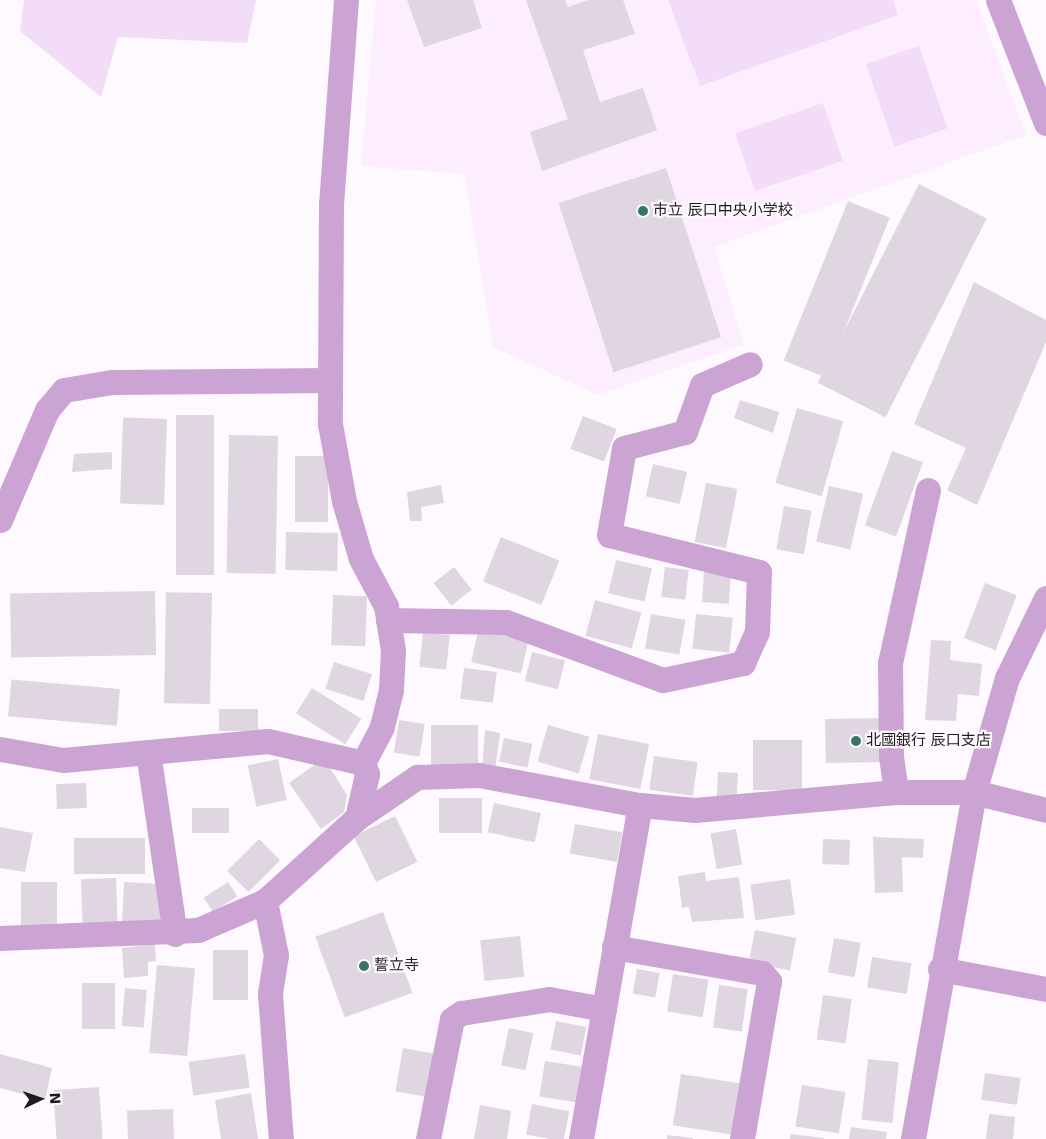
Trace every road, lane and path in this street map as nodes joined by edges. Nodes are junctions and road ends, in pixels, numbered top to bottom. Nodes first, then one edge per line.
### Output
1 (346, 0) edge
2 (998, 0) edge
3 (1046, 123) edge
4 (750, 364) dead end
5 (327, 380) junction
6 (928, 490) dead end
7 (0, 520) edge
8 (1046, 598) edge
9 (388, 620) junction
10 (0, 749) edge
11 (148, 752) junction
12 (363, 763) junction
13 (896, 792) junction
14 (974, 792) junction
15 (640, 805) junction
16 (1046, 810) edge
17 (357, 818) junction
18 (265, 901) junction
19 (175, 934) junction
20 (0, 938) edge
21 (614, 947) junction
22 (940, 969) junction
23 (1046, 989) edge
24 (604, 1009) junction
25 (281, 1139) edge
26 (428, 1139) edge
27 (581, 1139) edge
28 (742, 1139) edge
29 (913, 1139) edge

1 - 5 street
2 - 3 street
4 - 9 street
5 - 7 street
5 - 9 street
6 - 13 street
8 - 14 street
9 - 12 street
10 - 11 street
11 - 12 street
11 - 19 street
12 - 17 street
13 - 14 street
13 - 15 street
14 - 16 street
14 - 22 street
15 - 17 street
15 - 21 street
17 - 18 street
18 - 19 street
18 - 25 street
19 - 20 street
21 - 24 street
21 - 28 street
22 - 23 street
22 - 29 street
24 - 26 street
24 - 27 street

